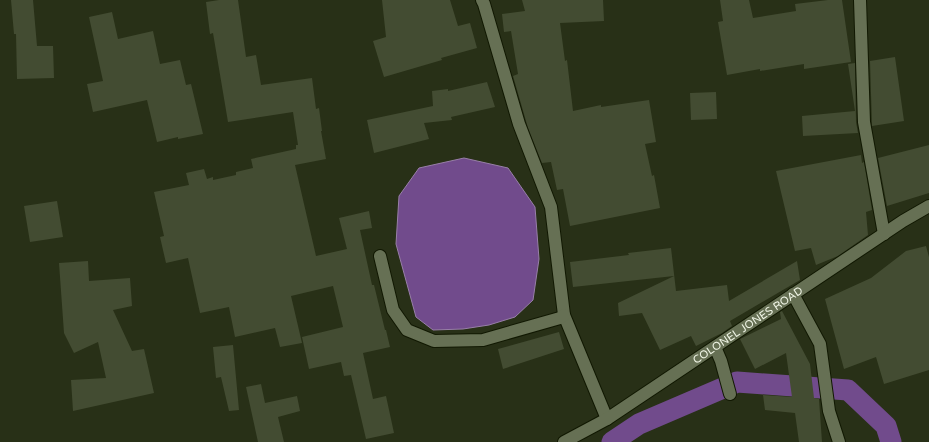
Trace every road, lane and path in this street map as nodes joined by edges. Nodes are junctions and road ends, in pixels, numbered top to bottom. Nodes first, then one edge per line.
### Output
1 (482, 0) edge
2 (860, 0) edge
3 (929, 206) edge
4 (884, 234) junction
5 (380, 256) dead end
6 (793, 294) junction
7 (564, 315) junction
8 (715, 347) junction
9 (730, 394) dead end
10 (607, 419) junction
11 (564, 442) edge
12 (839, 442) edge

1 - 7 street
2 - 4 street
3 - 4 street, COLONEL JONES ROAD
4 - 6 street, COLONEL JONES ROAD
5 - 7 street
6 - 8 street, COLONEL JONES ROAD
6 - 12 street
7 - 10 street
8 - 9 street
8 - 10 street, COLONEL JONES ROAD
10 - 11 street, COLONEL JONES ROAD

